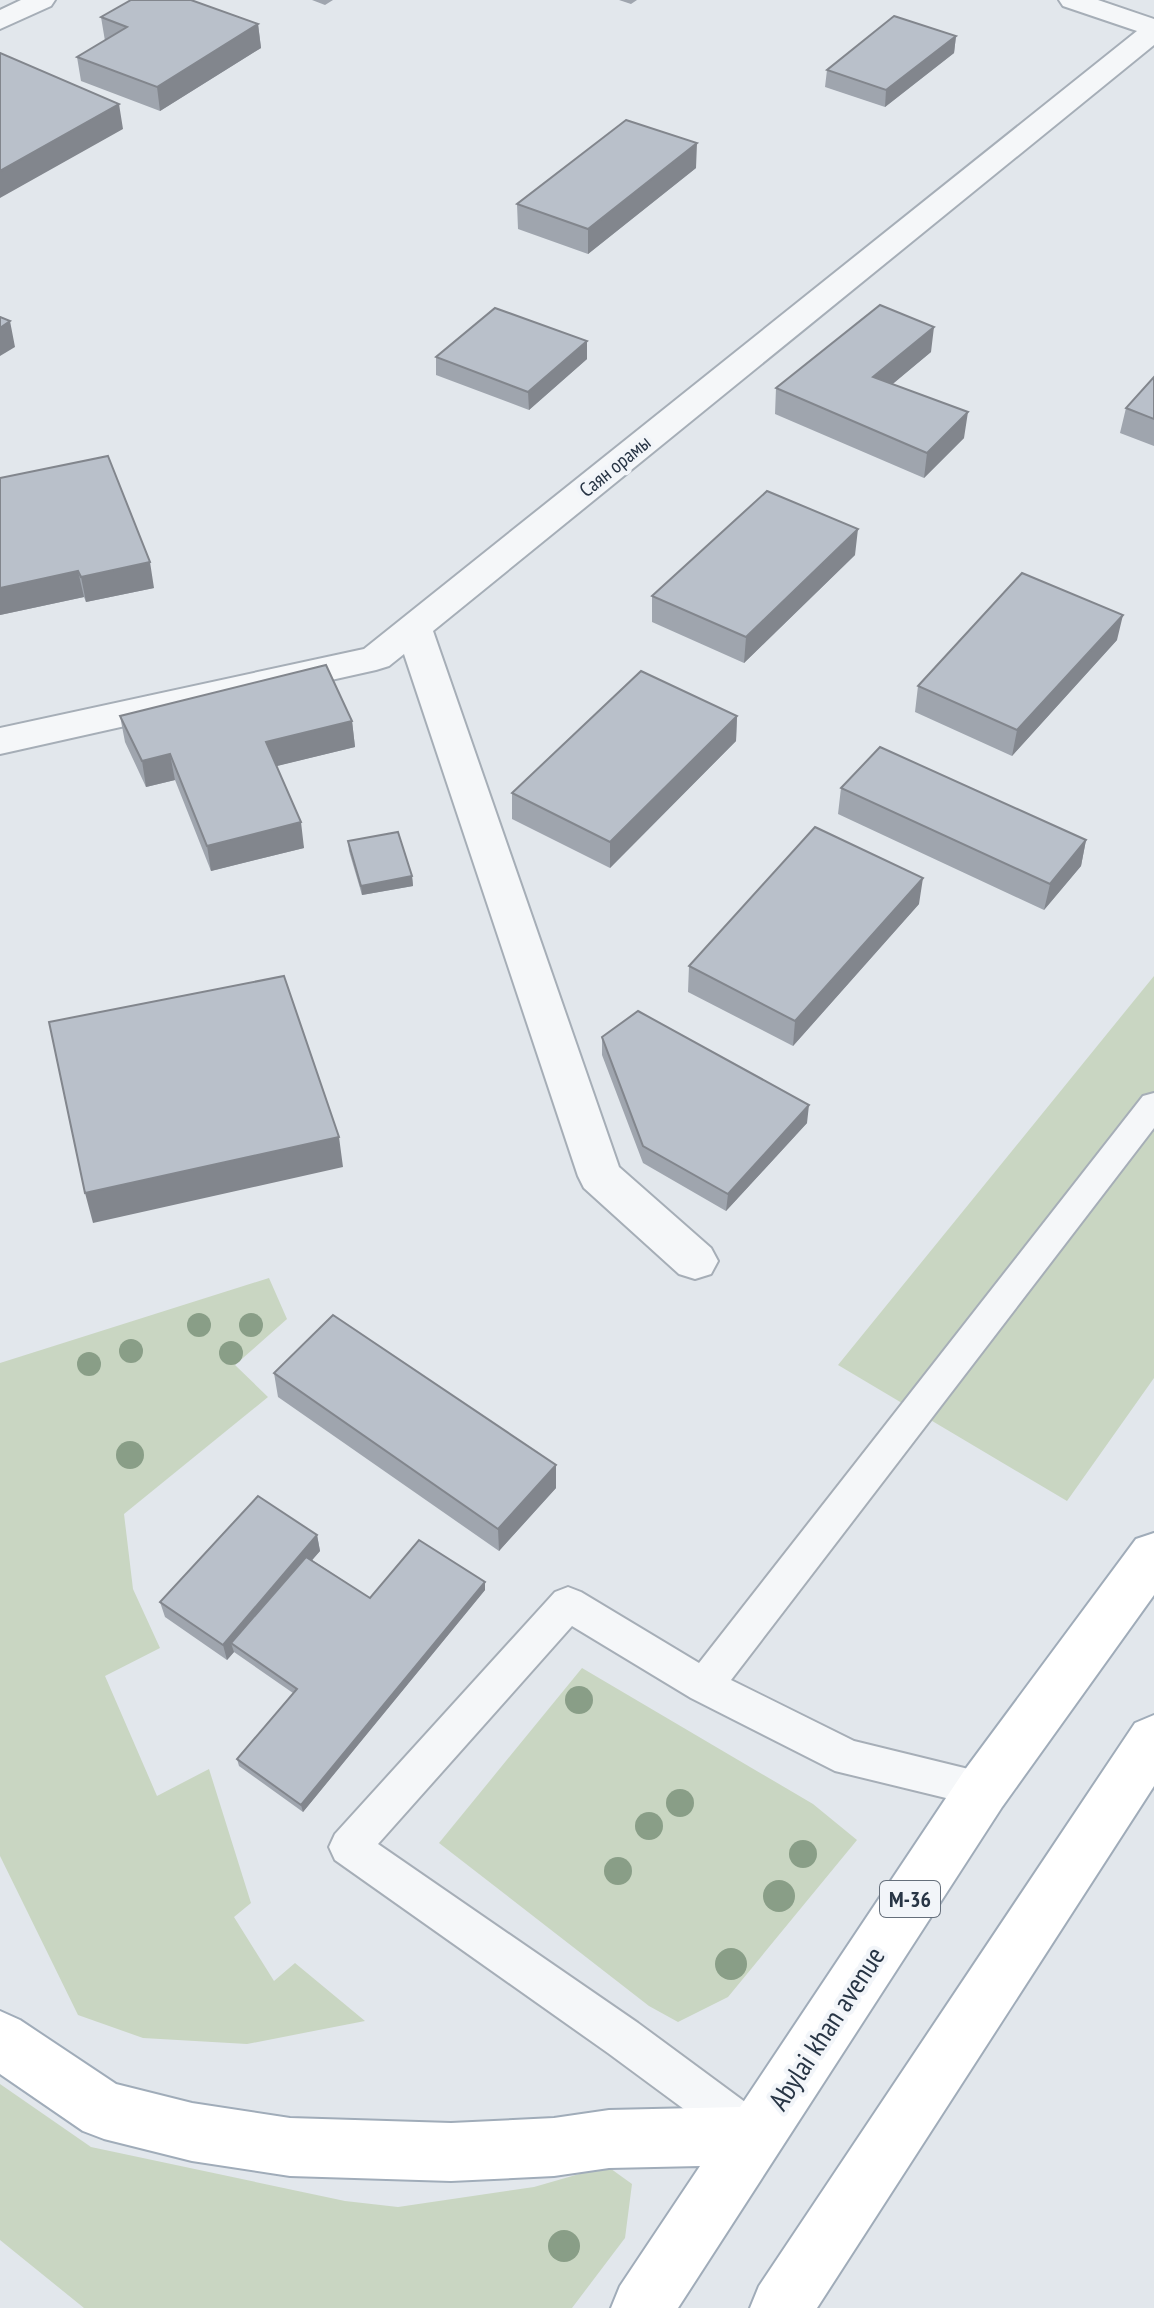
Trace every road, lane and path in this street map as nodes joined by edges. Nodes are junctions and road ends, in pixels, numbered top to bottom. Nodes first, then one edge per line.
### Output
1 (42, 0) edge
2 (1072, 0) edge
3 (0, 21) edge
4 (1154, 30) edge
5 (414, 628) junction
6 (0, 741) edge
7 (1154, 1105) edge
8 (695, 1261) dead end
9 (1154, 1555) edge
10 (704, 1686) junction
11 (1154, 1740) edge
12 (983, 1789) junction
13 (0, 2040) edge
14 (755, 2136) junction
15 (642, 2308) edge
16 (781, 2308) edge

1 - 3 street
2 - 4 street
4 - 5 street, Саян орамы
5 - 6 street, Саян орамы
5 - 8 street
7 - 10 lane
9 - 12 main road, Abylai khan avenue / M-36
10 - 12 lane
10 - 14 lane
11 - 16 main road
12 - 14 main road, Abylai khan avenue / M-36
13 - 14 main road
14 - 15 main road, Abylai khan avenue / M-36

